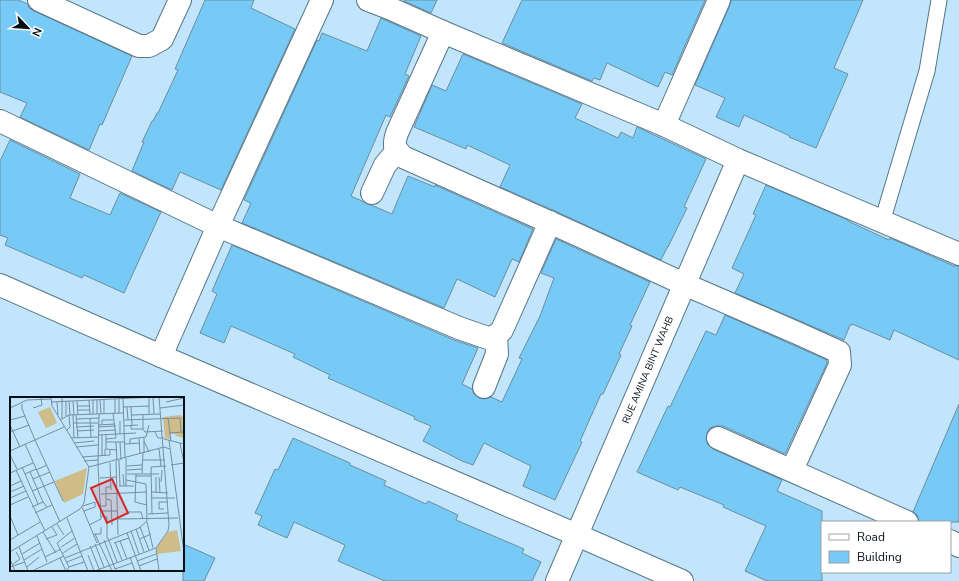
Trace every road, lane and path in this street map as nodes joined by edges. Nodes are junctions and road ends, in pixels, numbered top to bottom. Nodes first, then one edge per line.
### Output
1 (39, 0) edge
2 (180, 0) edge
3 (322, 0) edge
4 (368, 0) edge
5 (719, 0) edge
6 (939, 0) edge
7 (443, 32) junction
8 (0, 121) edge
9 (664, 125) junction
10 (397, 151) junction
11 (738, 160) junction
12 (372, 193) dead end
13 (550, 222) junction
14 (882, 222) junction
15 (218, 226) junction
16 (959, 254) edge
17 (684, 284) junction
18 (0, 285) edge
19 (496, 336) junction
20 (161, 356) junction
21 (484, 387) dead end
22 (718, 438) dead end
23 (792, 470) junction
24 (905, 521) edge
25 (577, 535) junction
26 (557, 581) edge
27 (682, 581) edge

1 - 2 street
3 - 15 street
4 - 7 street
5 - 9 street
6 - 14 lane
7 - 9 street
7 - 10 street
8 - 15 street
9 - 11 street
10 - 12 street
10 - 13 street
11 - 14 street
11 - 17 street, RUE AMINA BINT WAHB
13 - 17 street
13 - 19 street
14 - 16 street
15 - 19 street
15 - 20 street
17 - 23 street
17 - 25 street, RUE AMINA BINT WAHB
18 - 20 street
19 - 21 street
20 - 25 street
22 - 23 street
23 - 24 street
25 - 26 street, RUE AMINA BINT WAHB
25 - 27 street

